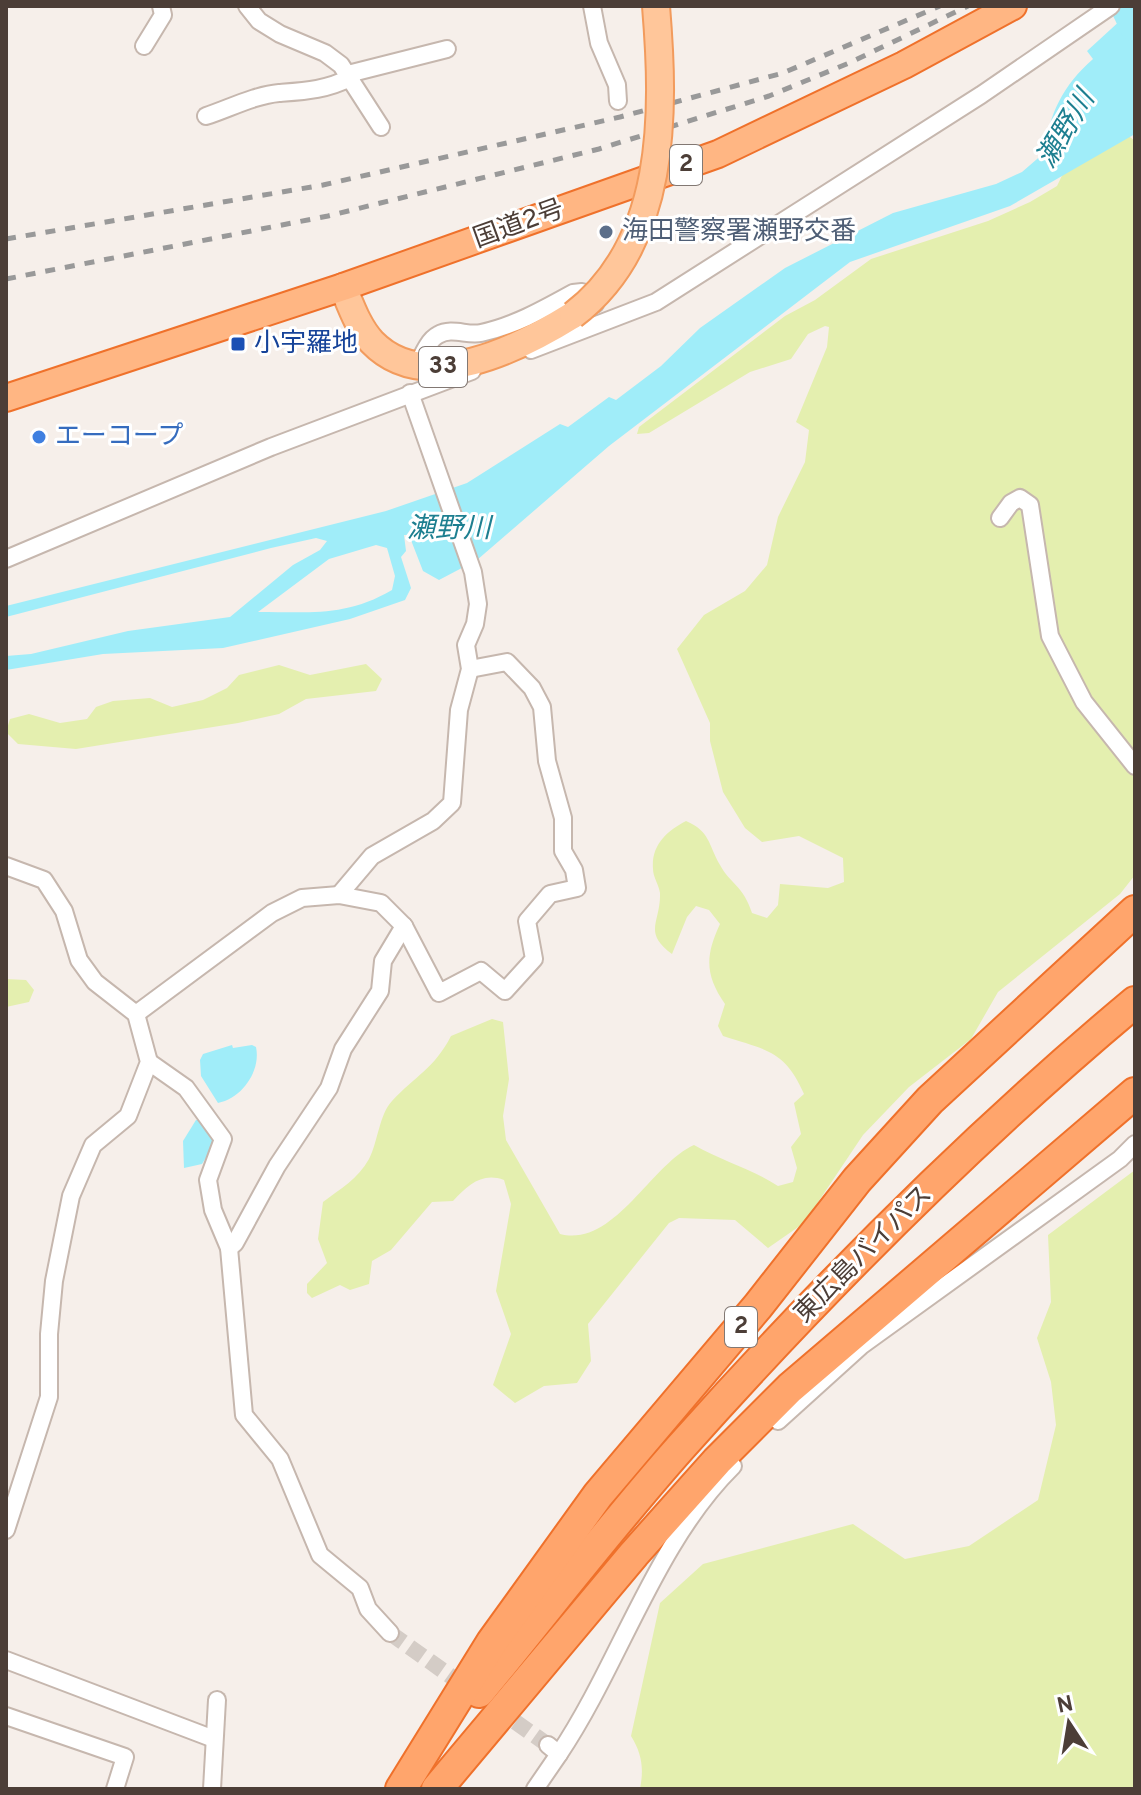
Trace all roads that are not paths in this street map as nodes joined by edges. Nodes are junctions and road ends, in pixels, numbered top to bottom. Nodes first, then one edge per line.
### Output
1 (161, 6) edge
2 (247, 6) edge
3 (592, 6) edge
4 (656, 6) edge
5 (1013, 6) edge
6 (1111, 6) edge
7 (144, 46) dead end
8 (447, 49) dead end
9 (350, 76) junction
10 (618, 101) dead end
11 (206, 116) dead end
12 (381, 127) dead end
13 (343, 287) junction
14 (609, 318) junction
15 (417, 366) junction
16 (410, 393) junction
17 (6, 398) edge
18 (1000, 518) dead end
19 (6, 559) edge
20 (470, 669) junction
21 (1135, 766) edge
22 (6, 866) edge
23 (339, 895) junction
24 (1135, 911) edge
25 (404, 926) junction
26 (1135, 1002) edge
27 (136, 1014) junction
28 (149, 1062) junction
29 (1135, 1093) edge
30 (1135, 1144) edge
31 (229, 1248) junction
32 (614, 1528) junction
33 (6, 1530) edge
34 (390, 1633) tunnel mouth
35 (6, 1660) edge
36 (217, 1700) dead end
37 (6, 1716) edge
38 (214, 1739) junction
39 (115, 1789) edge
40 (212, 1789) edge
41 (402, 1789) edge
42 (435, 1789) edge
43 (535, 1789) edge

1 - 7 street
2 - 9 street
3 - 10 street
4 - 15 main road, 33, bridge
5 - 13 highway, 国道2号 / 2
6 - 14 street
8 - 9 street
9 - 11 street
9 - 12 street
13 - 15 main road, 33
13 - 17 highway, 国道2号 / 2
14 - 15 street
14 - 16 street
16 - 19 street
16 - 20 street
18 - 21 street
20 - 23 street
20 - 25 street
22 - 27 street
23 - 25 street
23 - 27 street
24 - 41 highway, 2
25 - 31 street
26 - 32 highway, 東広島バイパス / 2
27 - 28 street
28 - 31 street
28 - 33 street
29 - 42 highway, 2
30 - 43 street
31 - 34 street
32 - 41 highway, 東広島バイパス / 2
32 - 42 highway, 東広島バイパス / 2
35 - 38 street
36 - 38 street
37 - 39 street
38 - 40 street

